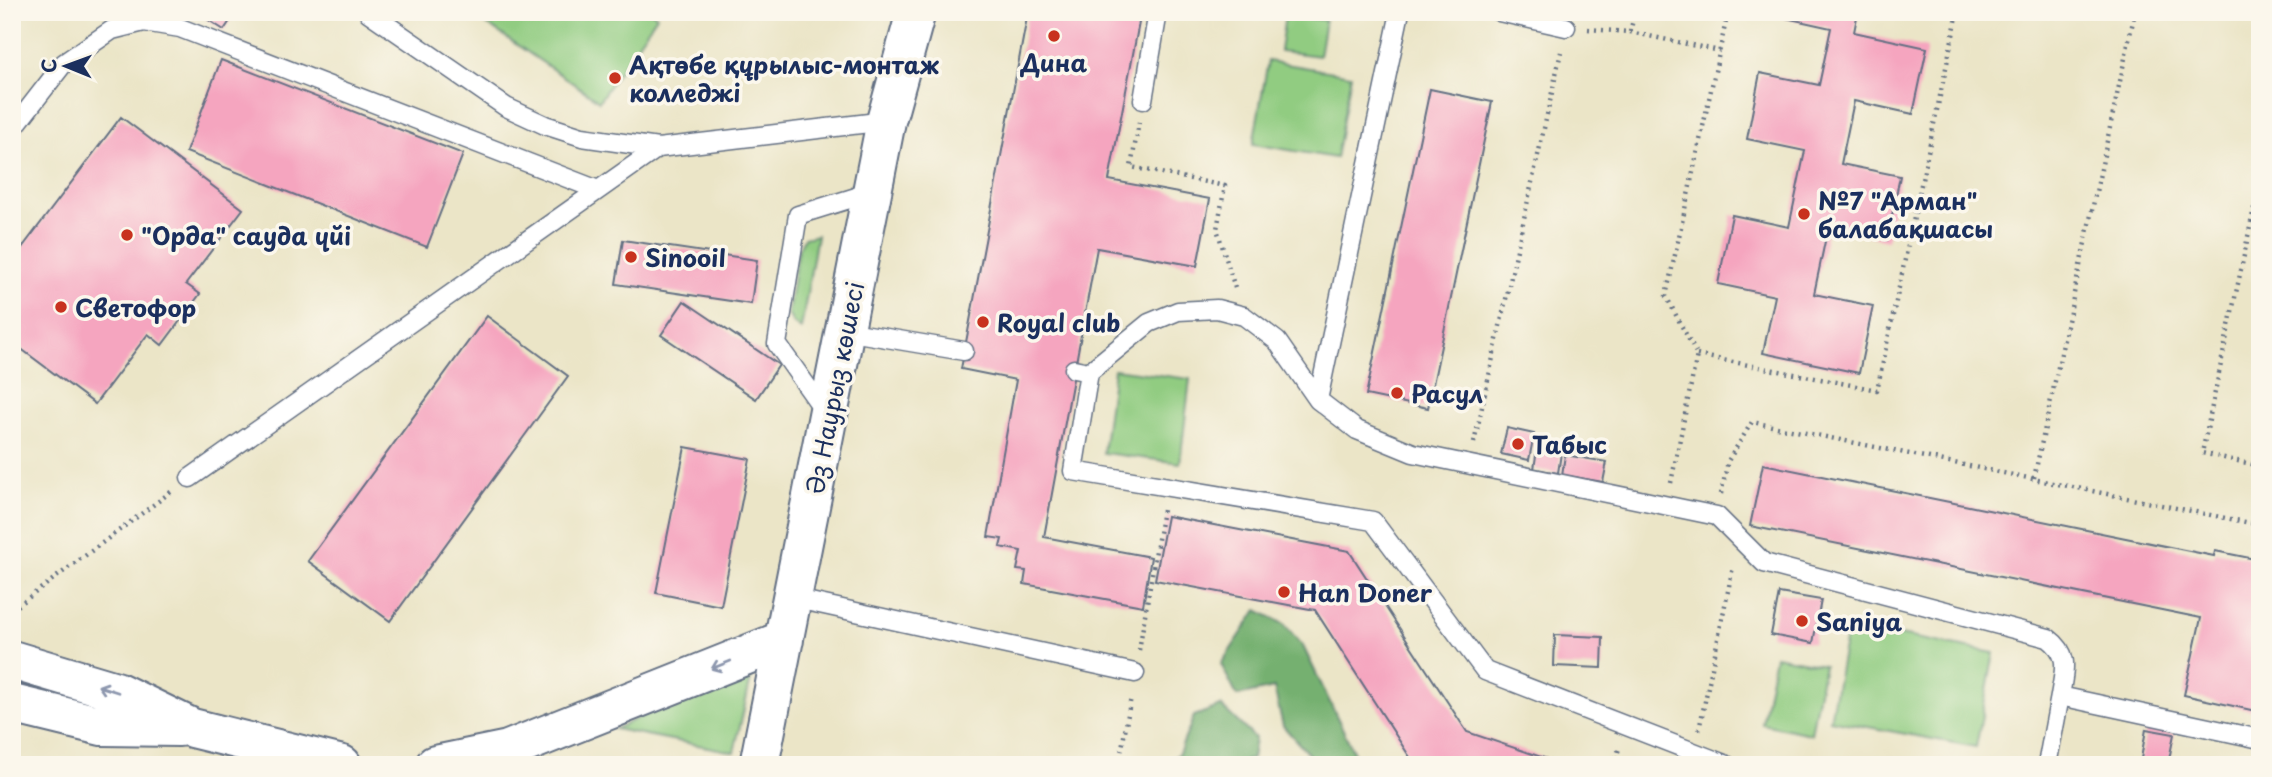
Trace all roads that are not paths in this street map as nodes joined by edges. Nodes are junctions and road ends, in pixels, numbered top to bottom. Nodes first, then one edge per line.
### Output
1 (368, 12) edge
2 (916, 12) edge
3 (1158, 12) edge
4 (1400, 12) edge
5 (1499, 12) edge
6 (1566, 27) road end
7 (1143, 100) road end
8 (886, 121) junction
9 (12, 130) edge
10 (658, 148) junction
11 (598, 190) junction
12 (873, 192) junction
13 (845, 331) junction
14 (964, 351) dead end
15 (1318, 400) junction
16 (828, 415) junction
17 (190, 478) road end
18 (792, 598) junction
19 (784, 640) junction
20 (12, 660) edge
21 (1135, 673) road end
22 (2060, 696) junction
23 (12, 704) edge
24 (192, 728) junction
25 (2260, 739) edge
26 (342, 765) edge
27 (435, 765) edge
28 (759, 765) edge
29 (1727, 765) edge
30 (2047, 765) edge

1 - 10 lane
2 - 8 main road, Әз Наурыз көшесі
3 - 7 lane
4 - 15 lane
5 - 6 lane
8 - 10 lane
8 - 12 main road, Әз Наурыз көшесі
9 - 11 lane
10 - 11 lane
11 - 17 lane
12 - 13 main road, Әз Наурыз көшесі
12 - 16 lane
13 - 14 lane
13 - 16 main road, Әз Наурыз көшесі
15 - 22 lane
15 - 29 lane
16 - 18 main road, Әз Наурыз көшесі
18 - 19 main road, Әз Наурыз көшесі
18 - 21 lane
19 -> 27 main road
19 - 28 main road, Әз Наурыз көшесі
24 -> 20 main road
22 - 25 lane
22 - 30 lane
23 - 24 main road
24 - 26 main road

